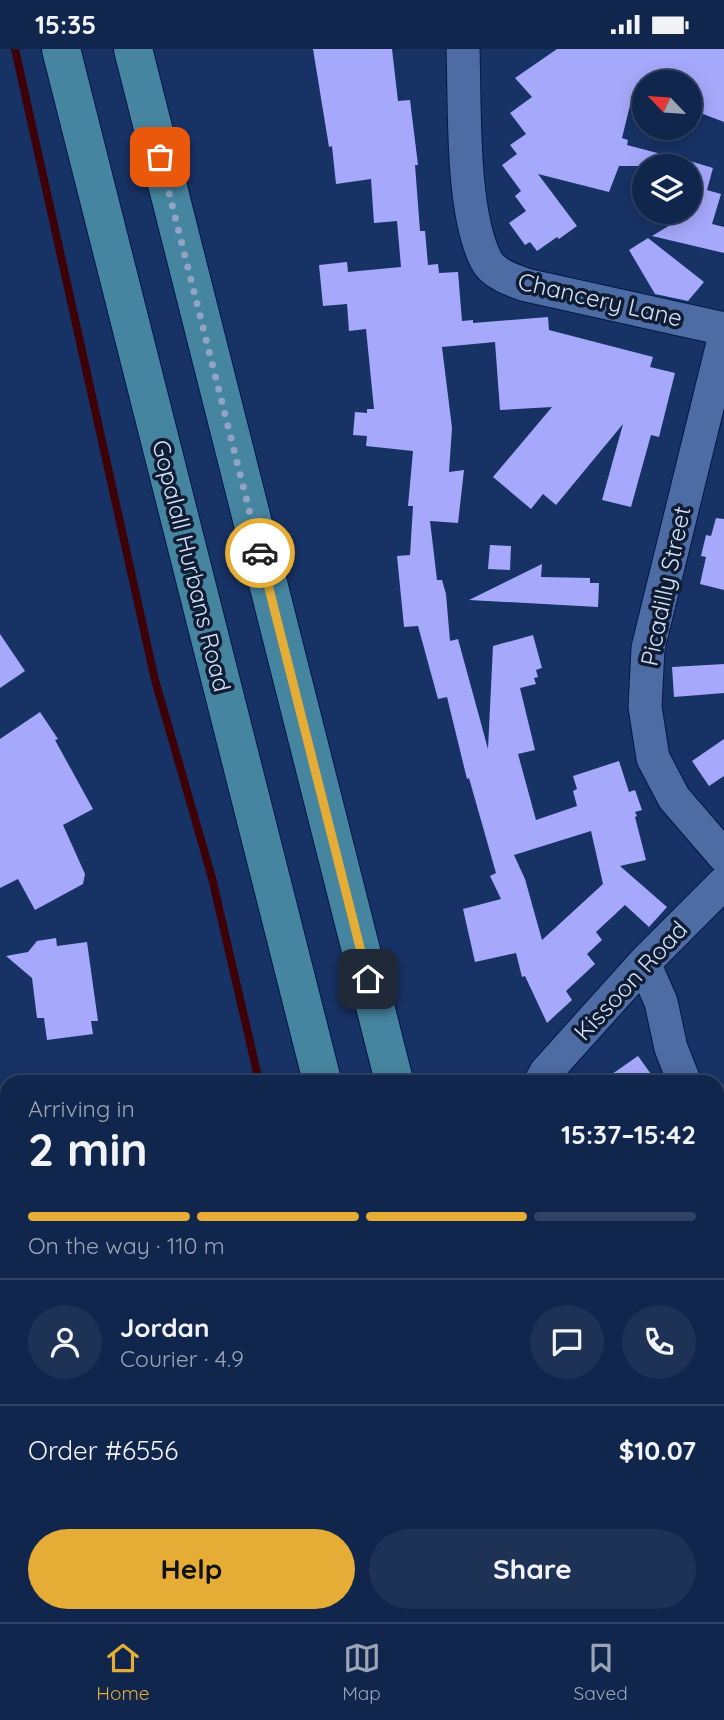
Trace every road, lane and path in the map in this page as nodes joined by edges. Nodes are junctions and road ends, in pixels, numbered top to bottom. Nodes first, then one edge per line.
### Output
1 (61, 49) edge
2 (133, 49) edge
3 (463, 49) edge
4 (724, 329) edge
5 (724, 339) edge
6 (724, 856) edge
7 (724, 883) edge
8 (644, 963) junction
9 (320, 1075) edge
10 (392, 1075) edge
11 (544, 1075) edge
12 (682, 1075) edge

1 - 9 main road, Gopalall Hurbans Road
2 - 10 main road
3 - 4 street, Chancery Lane
5 - 6 street, Picadilly Street
7 - 8 street, Kissoon Road
8 - 11 street, Kissoon Road
8 - 12 street

